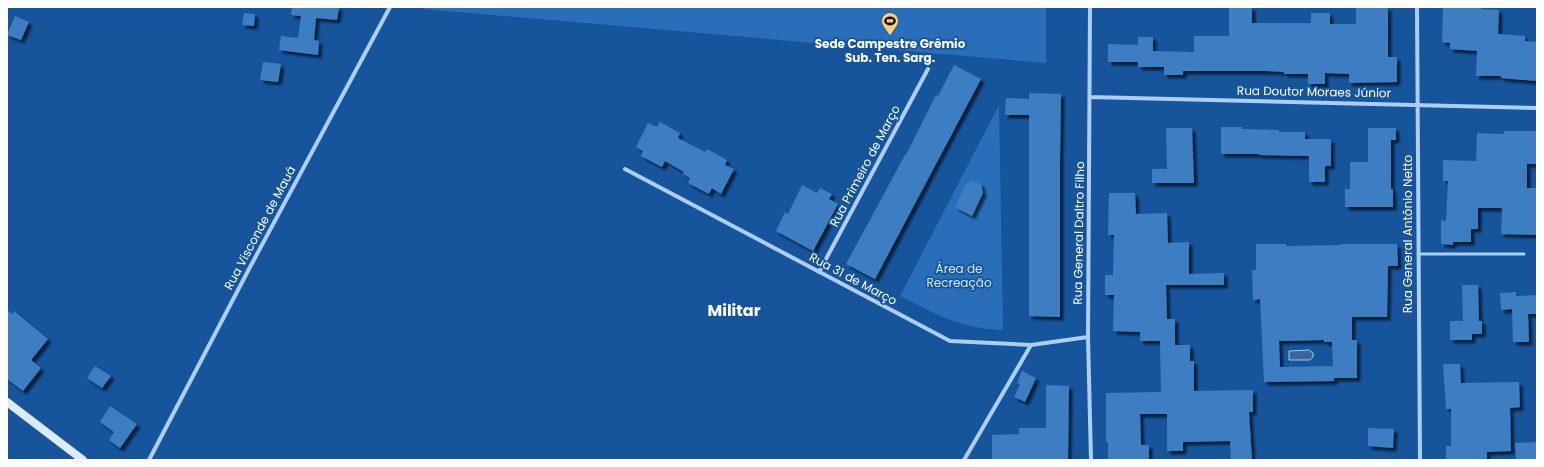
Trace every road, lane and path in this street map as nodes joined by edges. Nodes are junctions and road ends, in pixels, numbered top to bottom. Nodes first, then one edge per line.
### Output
1 (390, 7) edge
2 (1090, 7) edge
3 (1417, 7) edge
4 (928, 69) dead end
5 (1090, 97) junction
6 (1418, 105) junction
7 (1537, 108) edge
8 (625, 169) dead end
9 (1418, 254) junction
10 (1524, 254) dead end
11 (819, 272) junction
12 (1088, 337) junction
13 (1031, 345) junction
14 (7, 402) edge
15 (83, 460) edge
16 (150, 460) edge
17 (964, 460) edge
18 (1091, 460) edge
19 (1420, 460) edge

1 - 16 street, Rua Visconde de Mauá
2 - 5 street, Rua General Daltro Filho
3 - 6 street, Rua General Antônio Netto
4 - 11 street, Rua Primeiro de Março
5 - 6 street, Rua Doutor Moraes Júnior
5 - 12 street, Rua General Daltro Filho
6 - 7 street, Rua Doutor Moraes Júnior
6 - 9 street, Rua General Antônio Netto
8 - 11 street, Rua 31 de Março
9 - 10 lane
9 - 19 street, Rua General Antônio Netto
11 - 13 street, Rua 31 de Março
12 - 13 street, Rua 31 de Março
12 - 18 street, Rua General Daltro Filho
13 - 17 street
14 - 15 street

